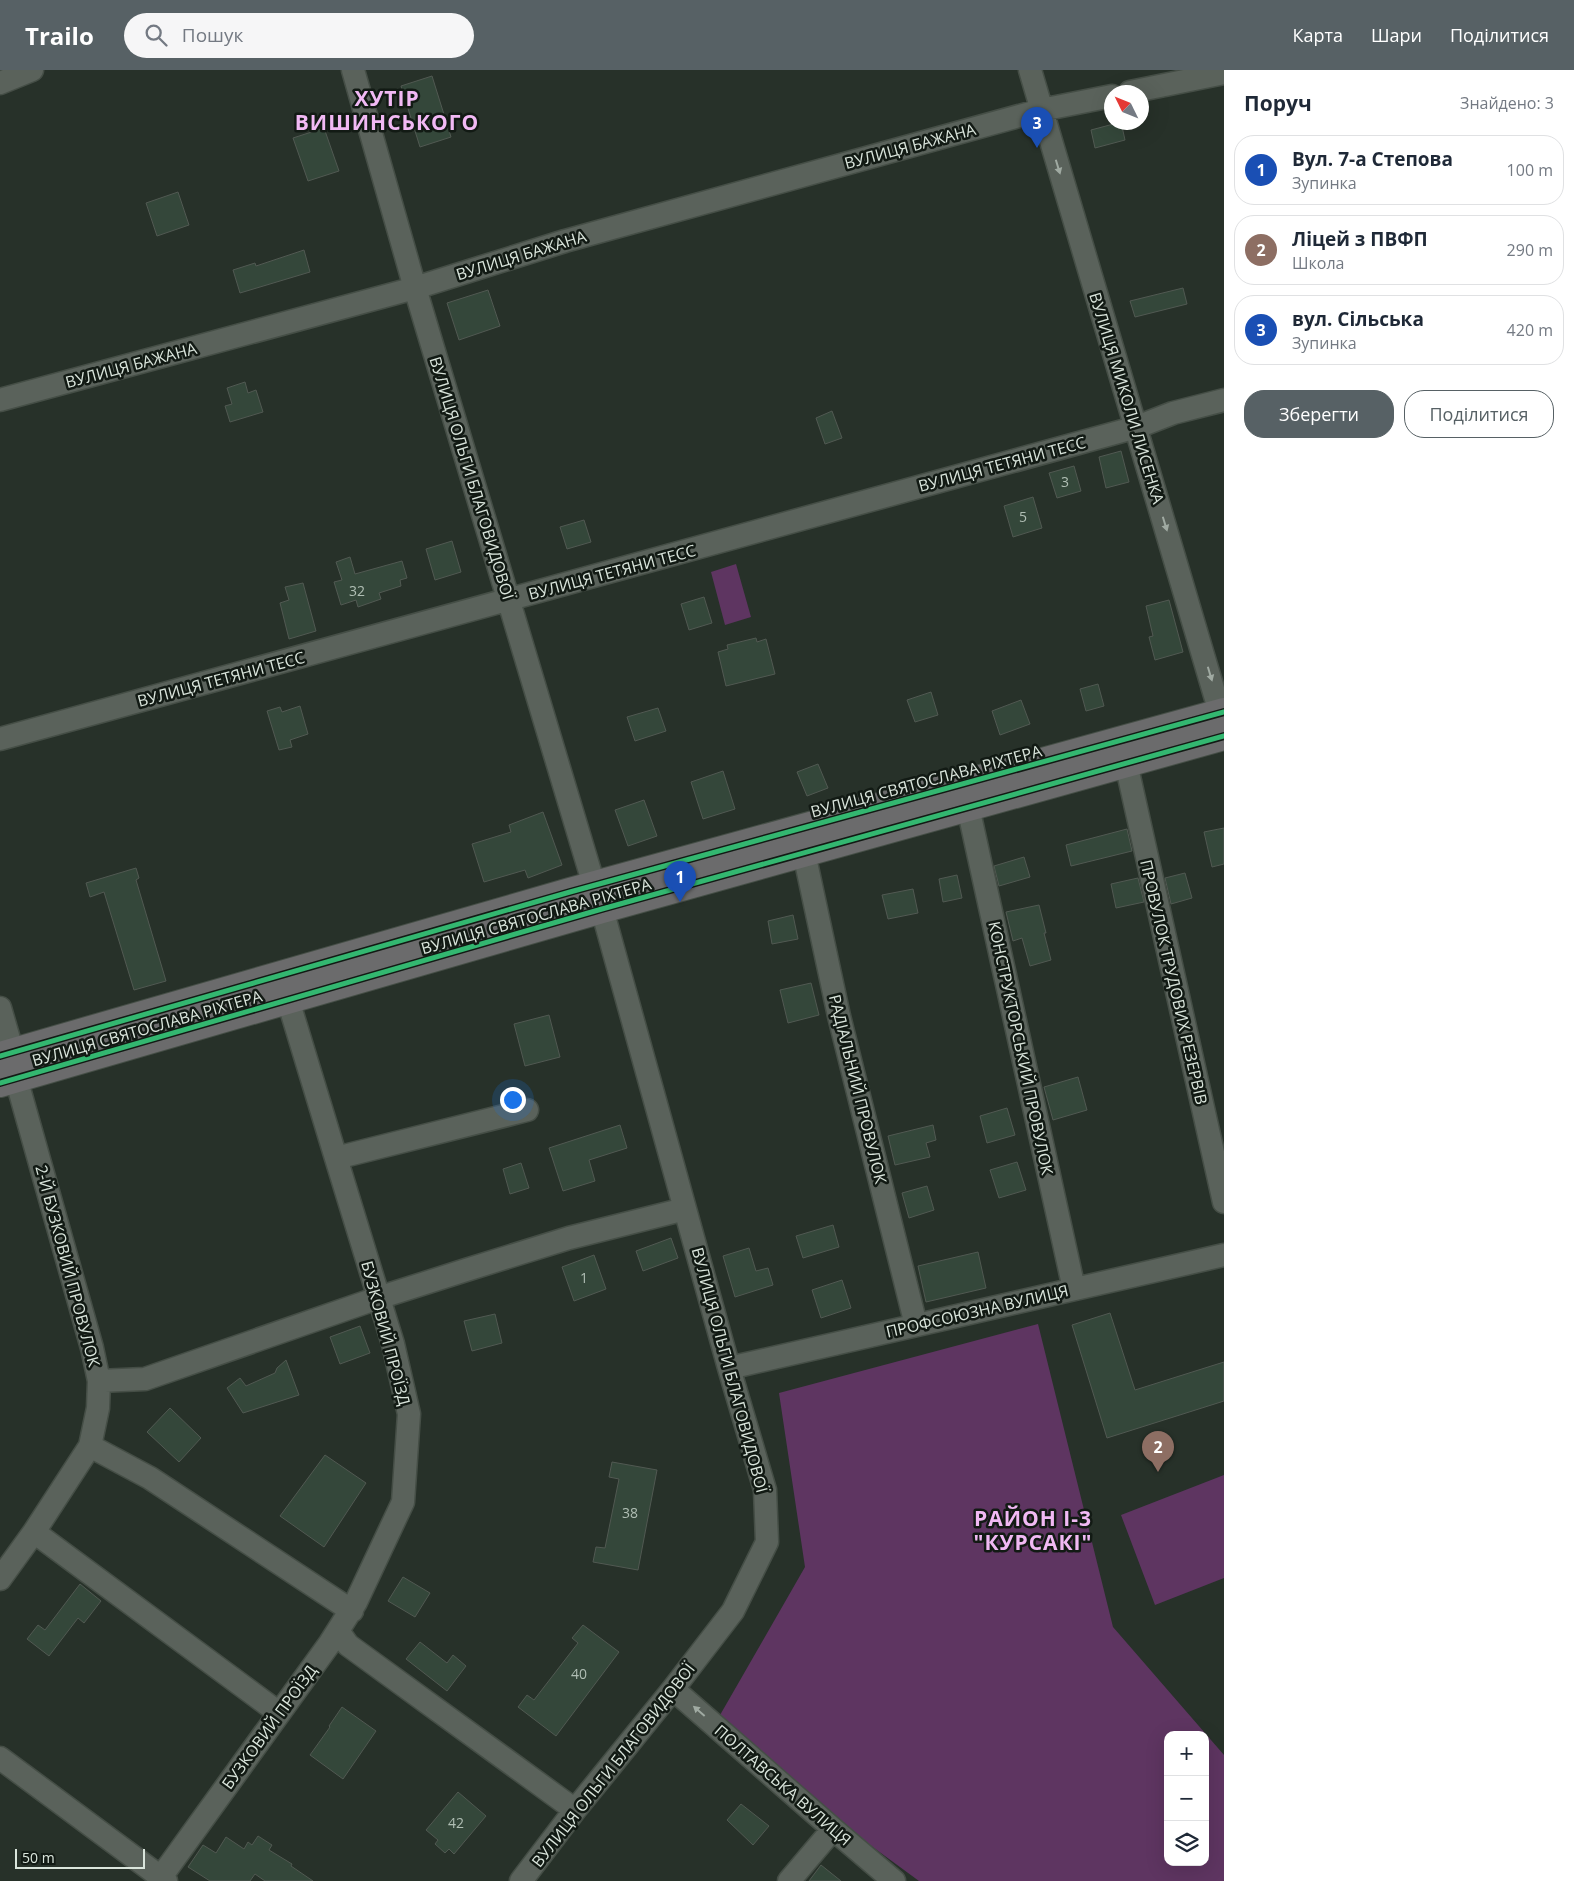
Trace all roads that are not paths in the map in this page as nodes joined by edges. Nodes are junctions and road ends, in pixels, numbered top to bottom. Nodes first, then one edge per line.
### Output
1 (32, 70) edge
2 (353, 70) edge
3 (1030, 70) edge
4 (1224, 73) edge
5 (0, 83) edge
6 (1149, 88) edge
7 (1104, 98) edge
8 (1041, 110) junction
9 (415, 288) junction
10 (0, 400) edge
11 (1224, 400) edge
12 (1136, 428) junction
13 (508, 600) junction
14 (1223, 722) edge
15 (0, 739) edge
16 (1126, 763) junction
17 (968, 807) junction
18 (804, 853) junction
19 (598, 897) junction
20 (288, 1000) junction
21 (0, 1008) edge
22 (7, 1068) edge
23 (527, 1110) dead end
24 (336, 1158) junction
25 (1224, 1202) edge
26 (685, 1208) junction
27 (1224, 1255) edge
28 (1074, 1289) junction
29 (378, 1298) junction
30 (916, 1325) junction
31 (729, 1368) junction
32 (99, 1381) junction
33 (90, 1446) junction
34 (34, 1532) junction
35 (0, 1579) edge
36 (352, 1610) junction
37 (338, 1631) junction
38 (673, 1688) junction
39 (279, 1713) junction
40 (0, 1758) edge
41 (575, 1810) junction
42 (832, 1830) junction
43 (163, 1879) edge
44 (521, 1881) edge
45 (789, 1881) edge
46 (894, 1881) edge

1 - 5 street
2 - 9 street, ВУЛИЦЯ ОЛЬГИ БЛАГОВИДОВОЇ
3 - 8 street, ВУЛИЦЯ МИКОЛИ ЛИСЕНКА
4 - 6 street
7 - 8 street, ВУЛИЦЯ БАЖАНА
8 - 9 street, ВУЛИЦЯ БАЖАНА
8 -> 12 street, ВУЛИЦЯ МИКОЛИ ЛИСЕНКА
9 - 10 street, ВУЛИЦЯ БАЖАНА
9 - 13 street, ВУЛИЦЯ ОЛЬГИ БЛАГОВИДОВОЇ
11 - 12 street, ВУЛИЦЯ ТЕТЯНИ ТЕСС
12 - 13 street, ВУЛИЦЯ ТЕТЯНИ ТЕСС
12 -> 14 street, ВУЛИЦЯ МИКОЛИ ЛИСЕНКА
13 - 15 street, ВУЛИЦЯ ТЕТЯНИ ТЕСС
13 - 19 street, ВУЛИЦЯ ОЛЬГИ БЛАГОВИДОВОЇ
14 - 16 main road, ВУЛИЦЯ СВЯТОСЛАВА РІХТЕРА
14 - 19 main road, ВУЛИЦЯ СВЯТОСЛАВА РІХТЕРА
16 - 17 main road, ВУЛИЦЯ СВЯТОСЛАВА РІХТЕРА
16 - 25 street, ПРОВУЛОК ТРУДОВИХ РЕЗЕРВІВ
17 - 18 main road, ВУЛИЦЯ СВЯТОСЛАВА РІХТЕРА
17 - 28 street, КОНСТРУКТОРСЬКИЙ ПРОВУЛОК
18 - 19 main road, ВУЛИЦЯ СВЯТОСЛАВА РІХТЕРА
18 - 30 street, РАДІАЛЬНИЙ ПРОВУЛОК
19 - 20 main road, ВУЛИЦЯ СВЯТОСЛАВА РІХТЕРА
19 - 22 main road, ВУЛИЦЯ СВЯТОСЛАВА РІХТЕРА
19 - 26 street, ВУЛИЦЯ ОЛЬГИ БЛАГОВИДОВОЇ
20 - 22 main road, ВУЛИЦЯ СВЯТОСЛАВА РІХТЕРА
20 - 24 street, БУЗКОВИЙ ПРОЇЗД
21 - 22 street, 2-Й БУЗКОВИЙ ПРОВУЛОК
22 - 32 street, 2-Й БУЗКОВИЙ ПРОВУЛОК
23 - 24 street
24 - 29 street, БУЗКОВИЙ ПРОЇЗД
26 - 29 street
26 - 31 street, ВУЛИЦЯ ОЛЬГИ БЛАГОВИДОВОЇ
27 - 28 street, ПРОФСОЮЗНА ВУЛИЦЯ
28 - 30 street, ПРОФСОЮЗНА ВУЛИЦЯ
29 - 32 street
29 - 36 street, БУЗКОВИЙ ПРОЇЗД
30 - 31 street, ПРОФСОЮЗНА ВУЛИЦЯ
31 - 38 street, ВУЛИЦЯ ОЛЬГИ БЛАГОВИДОВОЇ
32 - 33 street, 2-Й БУЗКОВИЙ ПРОВУЛОК
33 - 34 street, 2-Й БУЗКОВИЙ ПРОВУЛОК
33 - 36 street
34 - 35 street, 2-Й БУЗКОВИЙ ПРОВУЛОК
34 - 39 street
36 - 37 street, БУЗКОВИЙ ПРОЇЗД
37 - 39 street, БУЗКОВИЙ ПРОЇЗД
37 - 41 street
38 - 41 street, ВУЛИЦЯ ОЛЬГИ БЛАГОВИДОВОЇ
42 -> 38 street, ПОЛТАВСЬКА ВУЛИЦЯ
39 - 43 street, БУЗКОВИЙ ПРОЇЗД
40 - 43 street
41 - 44 street, ВУЛИЦЯ ОЛЬГИ БЛАГОВИДОВОЇ
42 - 45 street
42 - 46 street, ПОЛТАВСЬКА ВУЛИЦЯ

